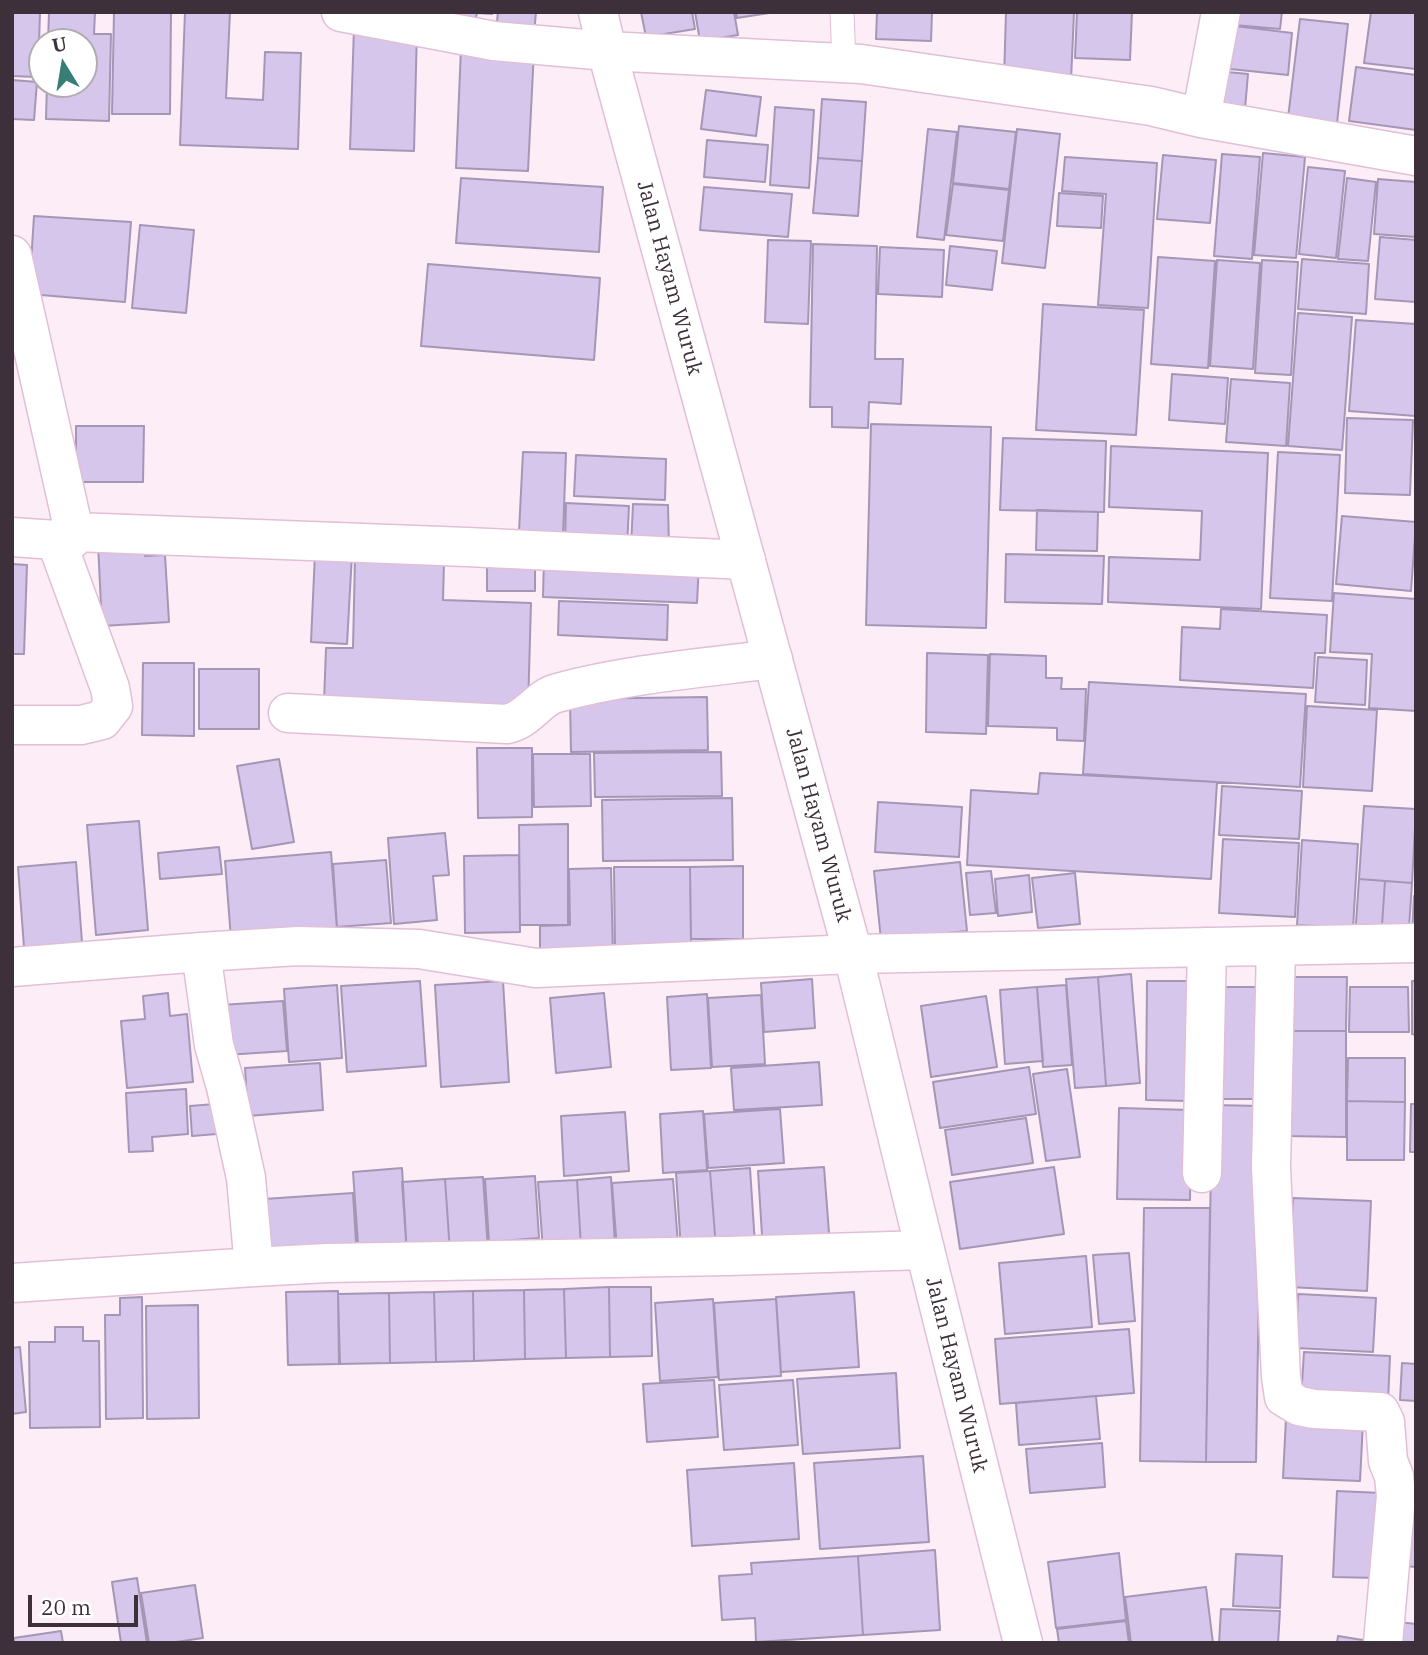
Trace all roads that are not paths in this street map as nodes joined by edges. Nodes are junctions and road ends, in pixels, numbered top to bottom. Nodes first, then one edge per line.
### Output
1 (341, 12) edge
2 (598, 12) edge
3 (842, 12) edge
4 (1220, 12) edge
5 (607, 51) junction
6 (844, 63) junction
7 (1201, 118) junction
8 (1416, 156) edge
9 (12, 255) edge
10 (18, 304) edge
11 (65, 536) junction
12 (12, 537) edge
13 (746, 560) junction
14 (773, 659) junction
15 (288, 713) dead end
16 (12, 725) edge
17 (1416, 943) edge
18 (1276, 946) junction
19 (1207, 947) junction
20 (201, 952) junction
21 (853, 954) junction
22 (12, 967) edge
23 (1202, 1173) dead end
24 (925, 1250) junction
25 (254, 1266) junction
26 (12, 1283) edge
27 (1023, 1643) edge
28 (1383, 1643) edge

1 - 5 street
2 - 5 street, Jalan Hayam Wuruk
3 - 6 lane
4 - 7 street
5 - 6 street
5 - 13 street, Jalan Hayam Wuruk
6 - 7 street
7 - 8 street
9 - 10 street
10 - 11 street
11 - 12 street
11 - 13 street
11 - 16 street
13 - 14 street, Jalan Hayam Wuruk
14 - 15 street
14 - 21 street, Jalan Hayam Wuruk
17 - 18 street
18 - 19 street
18 - 28 street
19 - 21 street
19 - 23 street
20 - 21 street
20 - 22 street
20 - 25 street
21 - 24 street, Jalan Hayam Wuruk
24 - 25 street
24 - 27 street, Jalan Hayam Wuruk
25 - 26 street

